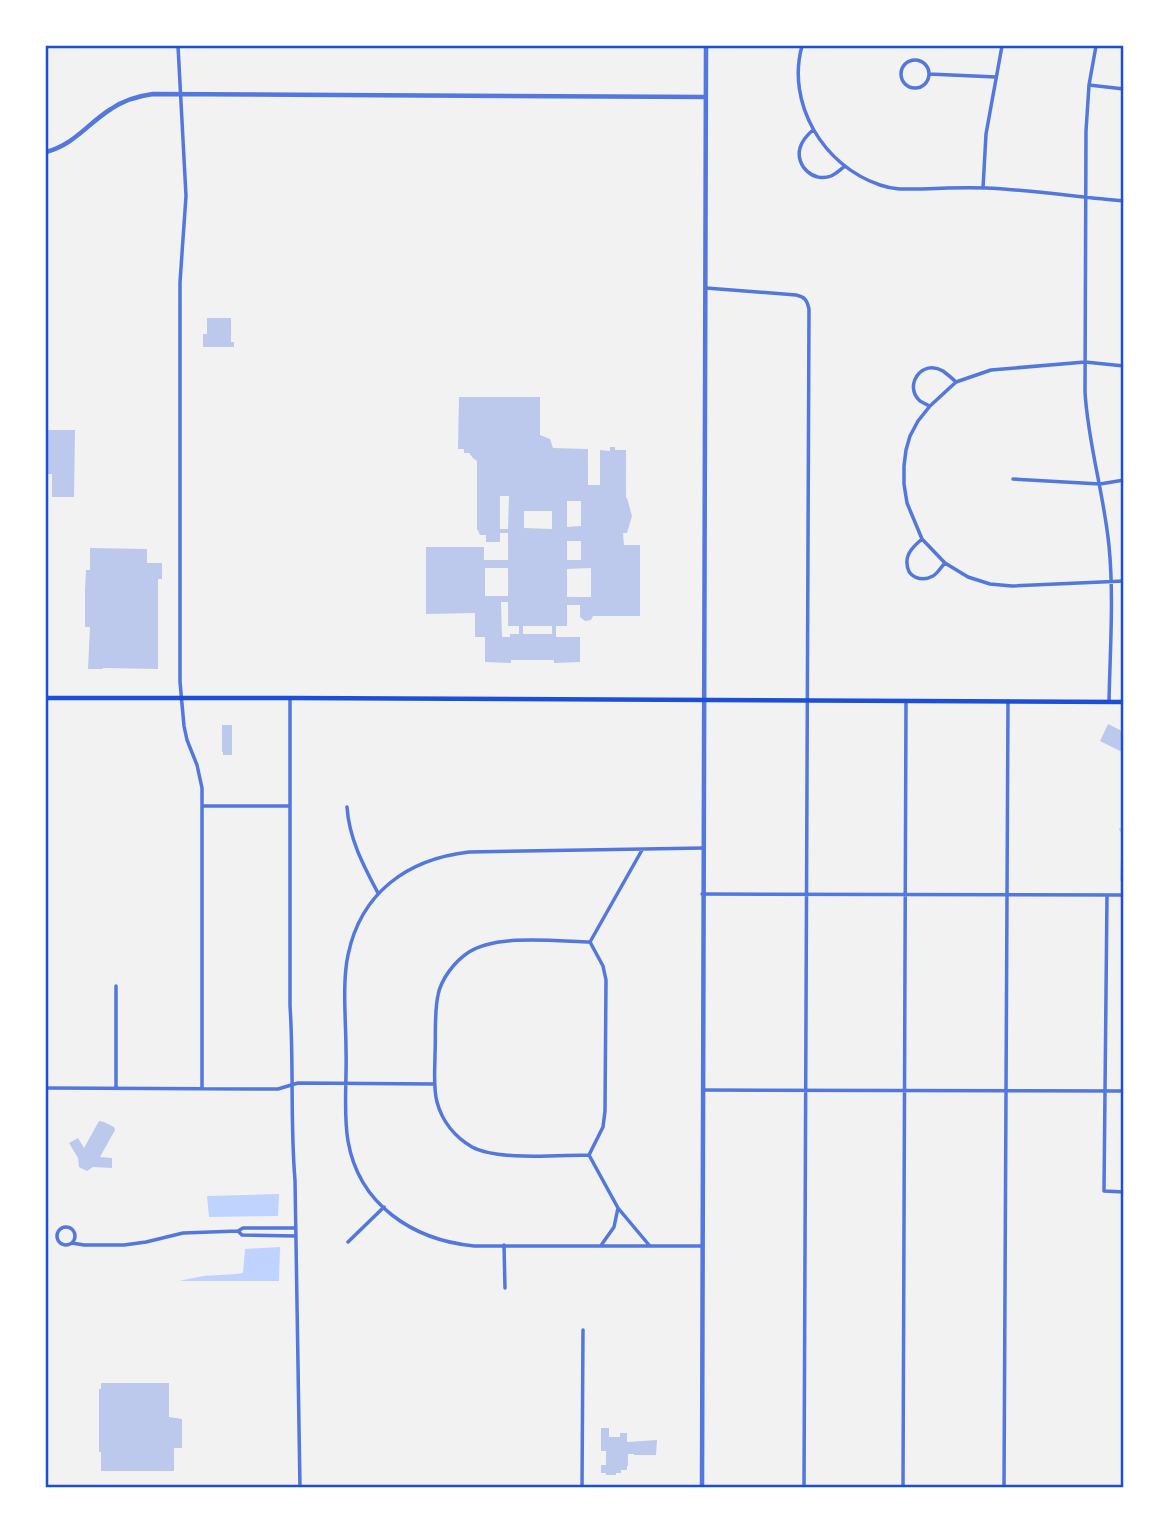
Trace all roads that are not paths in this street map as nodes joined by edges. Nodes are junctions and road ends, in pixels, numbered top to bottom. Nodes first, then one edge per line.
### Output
1 (178, 46) edge
2 (706, 46) edge
3 (802, 46) edge
4 (1002, 46) edge
5 (1096, 46) edge
6 (929, 74) junction
7 (996, 77) junction
8 (1089, 85) junction
9 (1124, 89) edge
10 (181, 94) junction
11 (706, 97) junction
12 (813, 130) junction
13 (46, 152) edge
14 (845, 166) junction
15 (982, 188) junction
16 (1086, 197) junction
17 (1124, 201) edge
18 (706, 288) junction
19 (1085, 362) junction
20 (1124, 366) edge
21 (956, 382) junction
22 (930, 406) junction
23 (1013, 479) dead end
24 (1124, 480) edge
25 (1100, 484) junction
26 (922, 538) junction
27 (945, 563) junction
28 (1124, 581) edge
29 (1111, 583) junction
30 (46, 698) edge
31 (181, 698) junction
32 (290, 698) junction
33 (705, 699) junction
34 (808, 701) junction
35 (906, 701) junction
36 (1007, 701) junction
37 (1109, 702) junction
38 (1124, 702) edge
39 (202, 806) junction
40 (290, 806) junction
41 (347, 807) dead end
42 (704, 848) junction
43 (642, 850) junction
44 (805, 893) junction
45 (1006, 893) junction
46 (379, 894) junction
47 (702, 894) junction
48 (905, 894) junction
49 (1107, 895) junction
50 (1124, 895) edge
51 (590, 942) junction
52 (116, 986) dead end
53 (347, 1083) junction
54 (435, 1084) junction
55 (292, 1085) junction
56 (46, 1088) edge
57 (116, 1088) junction
58 (202, 1088) junction
59 (704, 1090) junction
60 (804, 1090) junction
61 (904, 1091) junction
62 (1005, 1091) junction
63 (1106, 1091) junction
64 (1124, 1091) edge
65 (589, 1154) junction
66 (1124, 1192) edge
67 (384, 1207) junction
68 (618, 1208) junction
69 (295, 1228) junction
70 (238, 1231) junction
71 (296, 1236) junction
72 (348, 1242) dead end
73 (72, 1243) junction
74 (504, 1245) junction
75 (601, 1245) junction
76 (649, 1245) junction
77 (702, 1246) junction
78 (505, 1288) dead end
79 (583, 1330) dead end
80 (300, 1488) edge
81 (582, 1488) edge
82 (702, 1488) edge
83 (803, 1488) edge
84 (903, 1488) edge
85 (1004, 1488) edge

1 - 10 street
2 - 11 street
3 - 12 street
4 - 7 street
5 - 8 street
6 - 6 street
6 - 7 street
7 - 15 street
8 - 9 street
8 - 16 street
10 - 11 street
10 - 13 street
10 - 31 street
11 - 18 street
12 - 14 street
12 - 14 street
14 - 15 street
15 - 16 street
16 - 17 street
16 - 19 street
18 - 33 street
18 - 34 street
19 - 20 street
19 - 21 street
19 - 25 street
21 - 22 street
21 - 22 street
22 - 26 street
23 - 25 street
24 - 25 street
25 - 29 street
26 - 27 street
26 - 27 street
27 - 29 street
28 - 29 street
29 - 37 street
30 - 31 main road
31 - 32 main road
31 - 39 street
32 - 33 main road
32 - 40 street
33 - 34 main road
33 - 42 street
34 - 35 main road
34 - 44 street
35 - 36 main road
35 - 48 street
36 - 37 main road
36 - 45 street
37 - 38 main road
39 - 40 street
39 - 58 street
40 - 55 street
41 - 46 street
42 - 43 street
42 - 47 street
43 - 46 street
43 - 51 street
44 - 47 street
44 - 48 street
44 - 60 street
45 - 48 street
45 - 49 street
45 - 62 street
46 - 53 street
47 - 59 street
48 - 61 street
49 - 50 street
49 - 63 street
51 - 54 street
51 - 65 street
52 - 57 street
53 - 54 street
53 - 55 street
53 - 67 street
54 - 65 street
55 - 58 street
55 - 69 street
56 - 57 street
57 - 58 street
59 - 60 street
59 - 77 street
60 - 61 street
60 - 83 street
61 - 62 street
61 - 84 street
62 - 63 street
62 - 85 street
63 - 64 street
63 - 66 street
65 - 68 street
67 - 72 street
67 - 74 street
68 - 75 street
68 - 76 street
69 - 70 street
69 - 71 street
70 - 71 street
70 - 73 street
71 - 80 street
73 - 73 street
74 - 75 street
74 - 78 street
75 - 76 street
76 - 77 street
77 - 82 street
79 - 81 street

